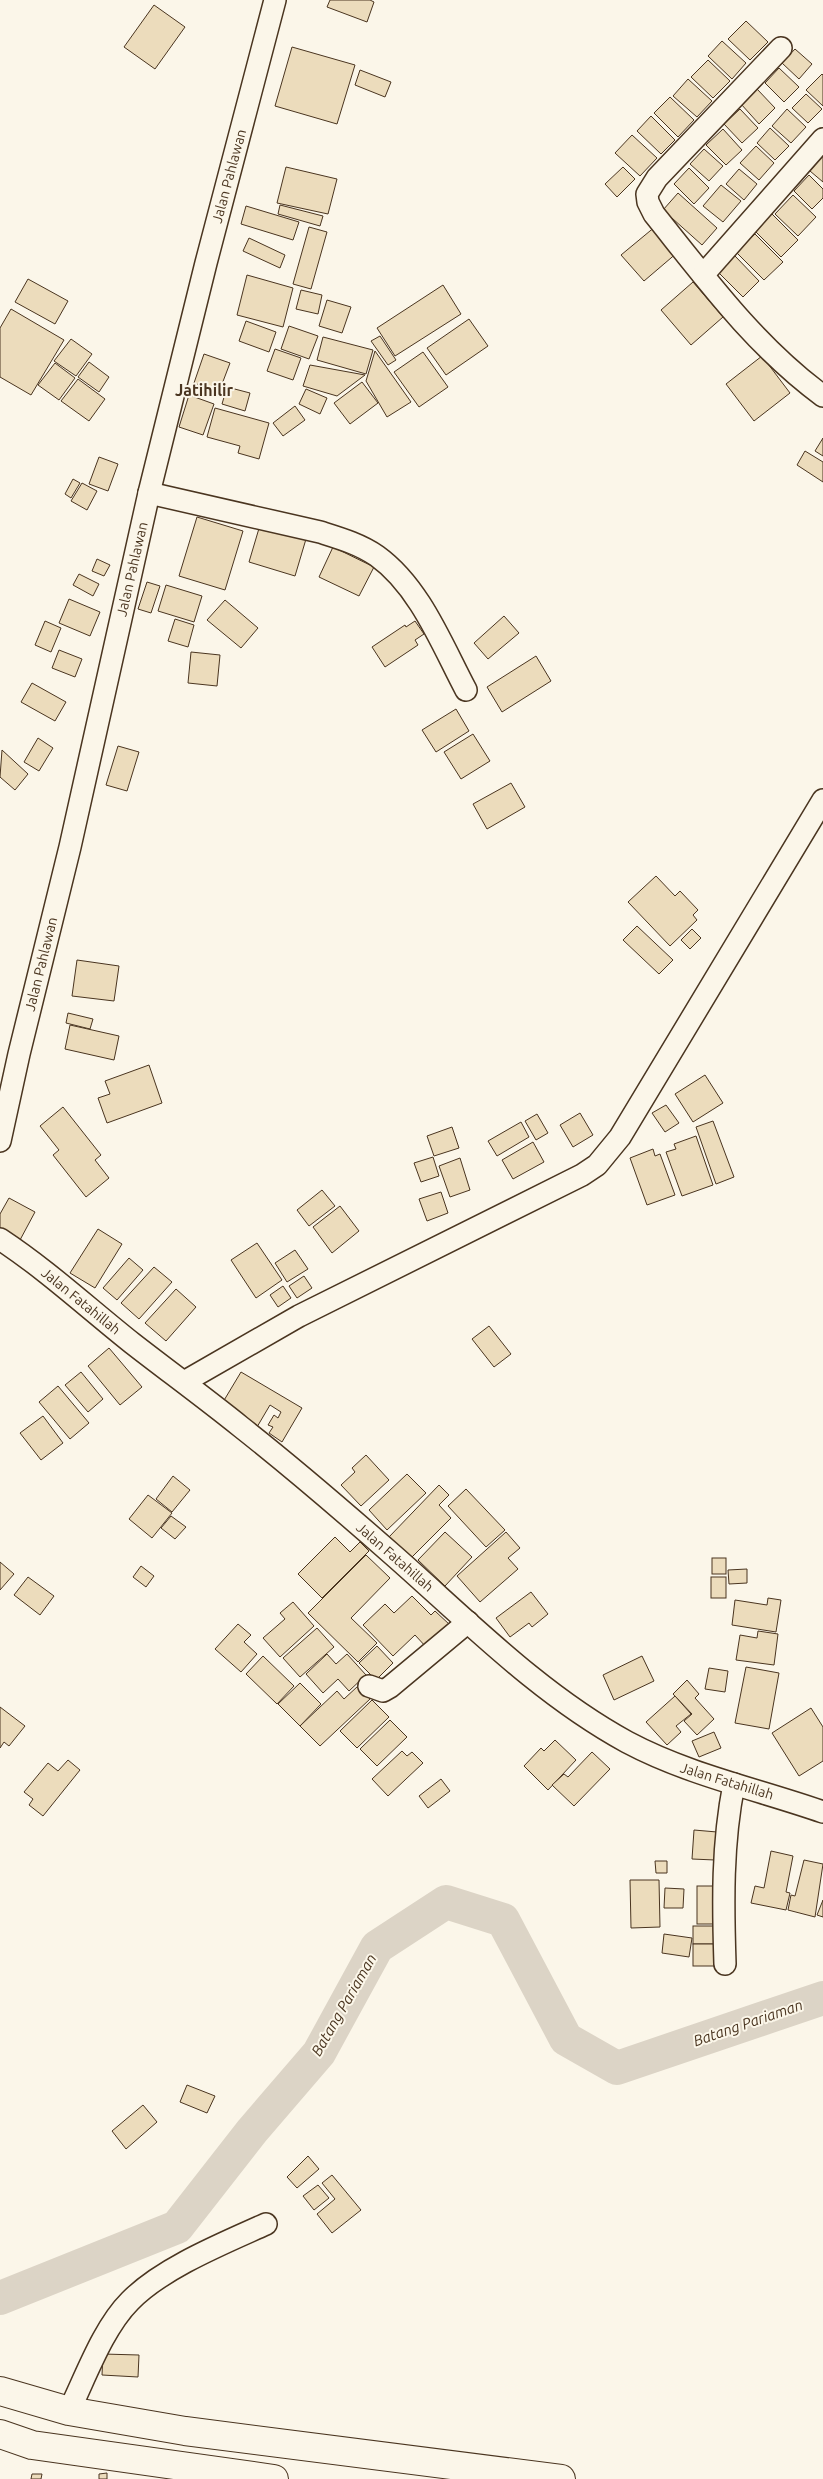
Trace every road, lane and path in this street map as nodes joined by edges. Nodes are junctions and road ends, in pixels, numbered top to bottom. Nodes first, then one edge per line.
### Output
1 (275, 0) edge
2 (781, 48) dead end
3 (823, 138) edge
4 (703, 275) junction
5 (823, 396) edge
6 (149, 493) junction
7 (466, 690) dead end
8 (823, 800) edge
9 (0, 1141) edge
10 (0, 1239) edge
11 (184, 1382) junction
12 (468, 1622) junction
13 (369, 1686) dead end
14 (734, 1784) junction
15 (823, 1812) edge
16 (726, 1964) dead end
17 (266, 2224) dead end
18 (0, 2391) edge
19 (69, 2410) junction
20 (0, 2434) edge
21 (514, 2476) edge
22 (274, 2479) edge
23 (561, 2479) edge

1 - 6 street, Jalan Pahlawan
2 - 4 street
3 - 4 street
4 - 5 street
6 - 7 street
6 - 9 street, Jalan Pahlawan
8 - 11 street
10 - 11 street, Jalan Fatahillah
11 - 12 street, Jalan Fatahillah
12 - 13 street
12 - 14 street, Jalan Fatahillah
14 - 15 street, Jalan Fatahillah
14 - 16 street
17 - 19 street
18 - 19 highway
19 - 21 highway
20 - 22 highway
21 - 23 highway

